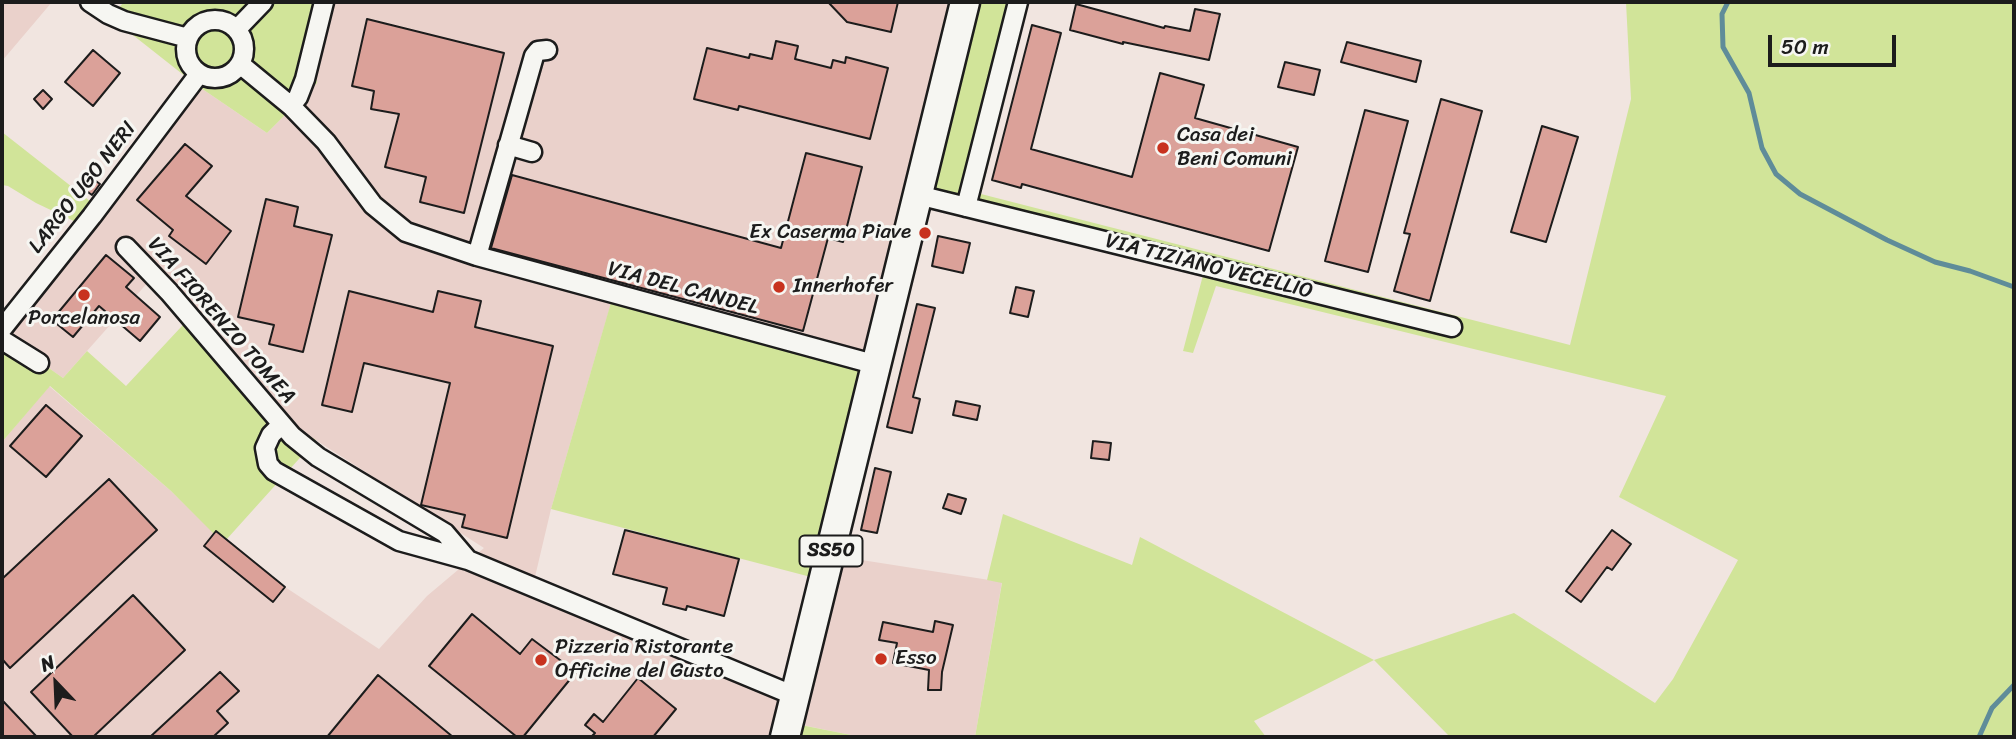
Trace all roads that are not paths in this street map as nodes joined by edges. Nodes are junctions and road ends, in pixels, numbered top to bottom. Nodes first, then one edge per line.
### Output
1 (90, 2) edge
2 (263, 2) edge
3 (324, 2) edge
4 (965, 2) edge
5 (1018, 2) edge
6 (237, 29) junction
7 (188, 38) junction
8 (547, 50) dead end
9 (240, 64) junction
10 (199, 74) junction
11 (291, 106) junction
12 (508, 145) junction
13 (532, 152) dead end
14 (918, 195) junction
15 (966, 207) junction
16 (126, 247) dead end
17 (477, 256) junction
18 (1452, 327) dead end
19 (2, 329) edge
20 (2, 340) edge
21 (39, 363) dead end
22 (877, 365) junction
23 (281, 425) junction
24 (468, 560) junction
25 (795, 696) junction
26 (785, 737) edge

1 - 7 street
2 - 6 street
3 - 11 street
4 - 14 main road
5 - 15 street
6 - 7 street
6 - 9 street
7 - 10 street
8 - 12 street
9 - 10 street
9 - 11 street, VIA DEL CANDEL
10 - 19 street, LARGO UGO NERI
11 - 17 street, VIA DEL CANDEL
12 - 13 street
12 - 17 street
14 - 15 street, VIA TIZIANO VECELLIO
14 - 22 main road
15 - 18 street, VIA TIZIANO VECELLIO
16 - 23 street, VIA FIORENZO TOMEA
17 - 22 street, VIA DEL CANDEL
20 - 21 street
22 - 25 main road, SS50
23 - 24 street, VIA FIORENZO TOMEA
23 - 24 street, VIA FIORENZO TOMEA
24 - 25 street, VIA FIORENZO TOMEA
25 - 26 main road, SS50

